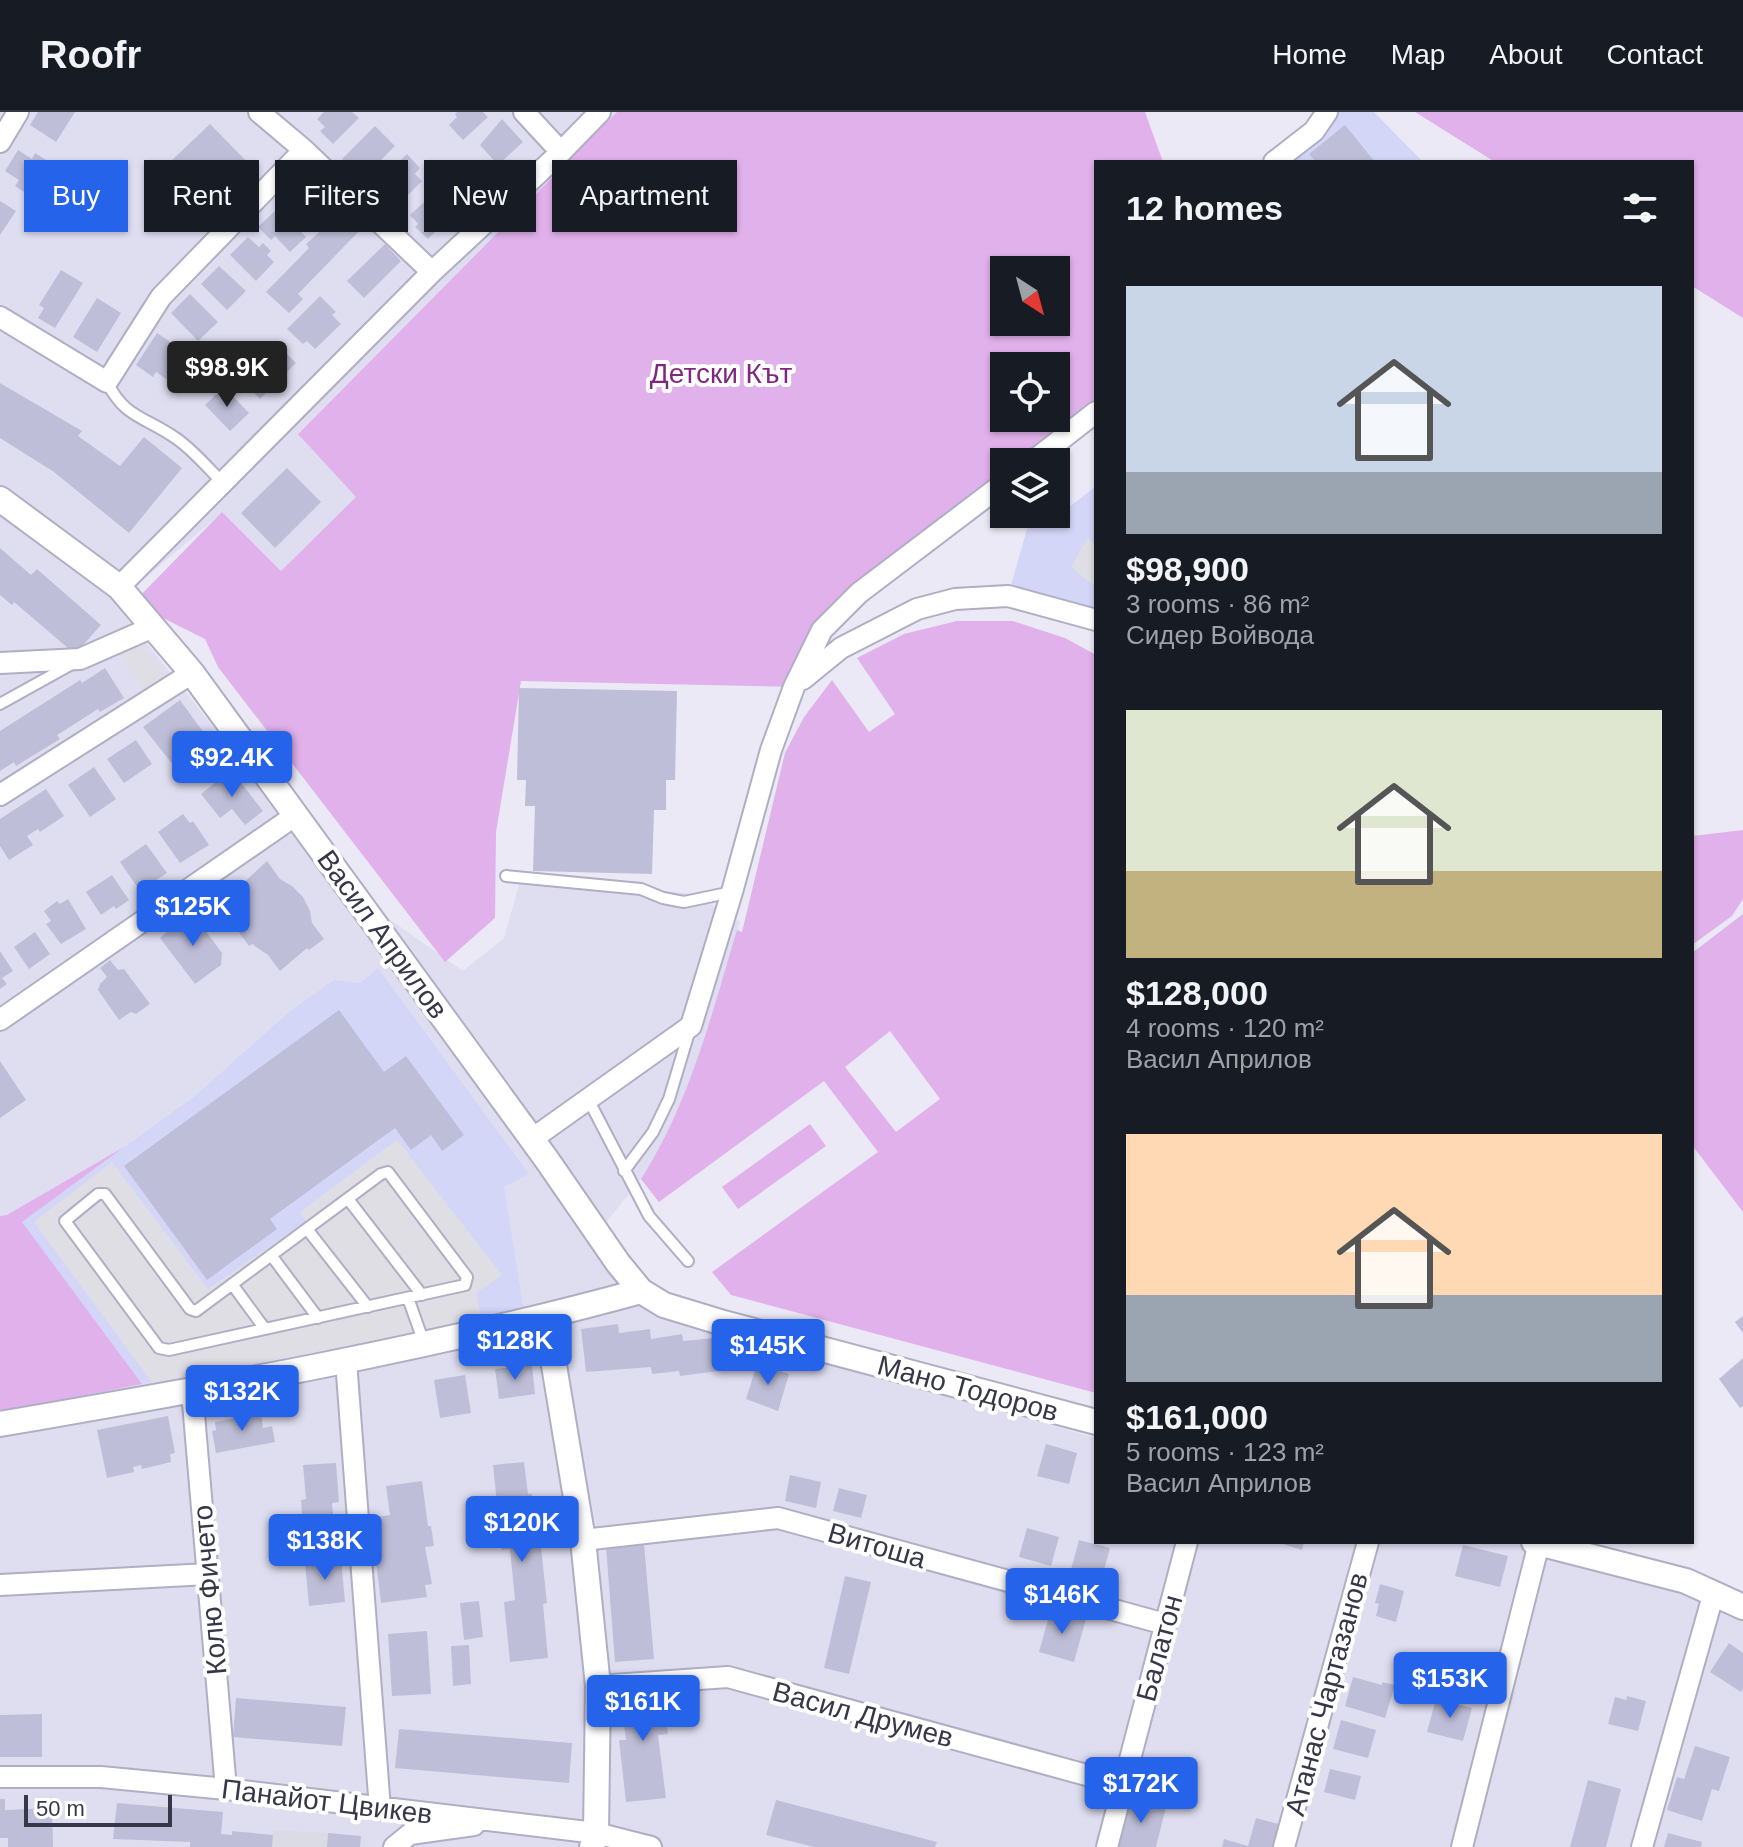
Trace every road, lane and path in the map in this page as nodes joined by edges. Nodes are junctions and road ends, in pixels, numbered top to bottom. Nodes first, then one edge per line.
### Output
1 (18, 112) edge
2 (259, 112) edge
3 (524, 112) edge
4 (600, 112) edge
5 (1327, 112) edge
6 (0, 142) edge
7 (304, 150) junction
8 (561, 152) junction
9 (1277, 160) edge
10 (432, 272) junction
11 (0, 317) edge
12 (107, 382) junction
13 (1094, 414) edge
14 (1050, 448) edge
15 (223, 483) junction
16 (990, 494) edge
17 (0, 499) edge
18 (119, 587) junction
19 (1094, 619) edge
20 (153, 627) junction
21 (80, 659) junction
22 (0, 663) edge
23 (192, 673) junction
24 (794, 687) junction
25 (0, 704) edge
26 (0, 795) edge
27 (296, 815) junction
28 (506, 876) dead end
29 (732, 892) junction
30 (0, 1020) edge
31 (691, 1026) junction
32 (588, 1099) junction
33 (532, 1139) junction
34 (624, 1171) junction
35 (348, 1199) junction
36 (307, 1229) junction
37 (271, 1255) junction
38 (688, 1261) dead end
39 (232, 1284) junction
40 (641, 1291) junction
41 (422, 1295) junction
42 (408, 1298) junction
43 (368, 1307) junction
44 (546, 1317) junction
45 (318, 1318) junction
46 (265, 1329) junction
47 (424, 1345) junction
48 (346, 1361) junction
49 (192, 1391) junction
50 (1094, 1421) edge
51 (0, 1424) edge
52 (583, 1540) junction
53 (1186, 1544) edge
54 (1367, 1544) edge
55 (1536, 1544) edge
56 (1540, 1544) edge
57 (208, 1574) junction
58 (0, 1585) edge
59 (1714, 1592) junction
60 (1743, 1607) edge
61 (1165, 1624) junction
62 (598, 1686) junction
63 (0, 1777) edge
64 (1123, 1785) junction
65 (226, 1789) junction
66 (380, 1809) junction
67 (506, 1821) junction
68 (594, 1840) edge
69 (394, 1847) edge
70 (651, 1847) edge
71 (1107, 1847) edge
72 (1284, 1847) edge
73 (1462, 1847) edge
74 (1642, 1847) edge

1 - 6 street
2 - 7 street
3 - 8 street
4 - 8 street
5 - 9 street
7 - 10 street
7 - 12 street
8 - 10 street
10 - 15 street
11 - 12 street
12 - 15 lane
13 - 14 street
15 - 18 street
16 - 24 street
17 - 18 street, Васил Априлов
18 - 20 street, Васил Априлов
19 - 24 street
20 - 21 street
20 - 23 street, Васил Априлов
21 - 22 street
21 - 25 lane
23 - 26 street
23 - 27 street, Васил Априлов
24 - 29 street
27 - 30 street
27 - 33 street, Васил Априлов
28 - 29 lane
29 - 31 street
31 - 32 street
31 - 34 lane
32 - 33 street
32 - 34 lane
33 - 40 street, Васил Априлов
34 - 38 lane
35 - 36 lane
35 - 41 lane
35 - 41 lane
36 - 37 lane
36 - 43 lane
37 - 39 lane
37 - 45 lane
39 - 46 lane
39 - 46 lane
40 - 44 street
40 - 50 street, Мано Тодоров
41 - 42 lane
42 - 43 lane
42 - 47 lane
43 - 45 lane
44 - 47 street
44 - 52 street
45 - 46 lane
47 - 48 street
48 - 49 street
48 - 66 street
49 - 51 street
49 - 57 street, Колю Фичето
52 - 61 street, Витоша
52 - 62 street
53 - 61 street, Балатон
54 - 72 street, Атанас Чартазанов
55 - 73 street
56 - 59 street
57 - 58 street
57 - 65 street, Колю Фичето
59 - 60 street
59 - 74 street
61 - 64 street, Балатон
62 - 64 street, Васил Друмев
62 - 68 street
63 - 65 street, Панайот Цвикев
64 - 71 street, Балатон
65 - 66 street, Панайот Цвикев
66 - 67 street, Панайот Цвикев
67 - 68 street, Панайот Цвикев
67 - 69 street
68 - 70 street, Панайот Цвикев

